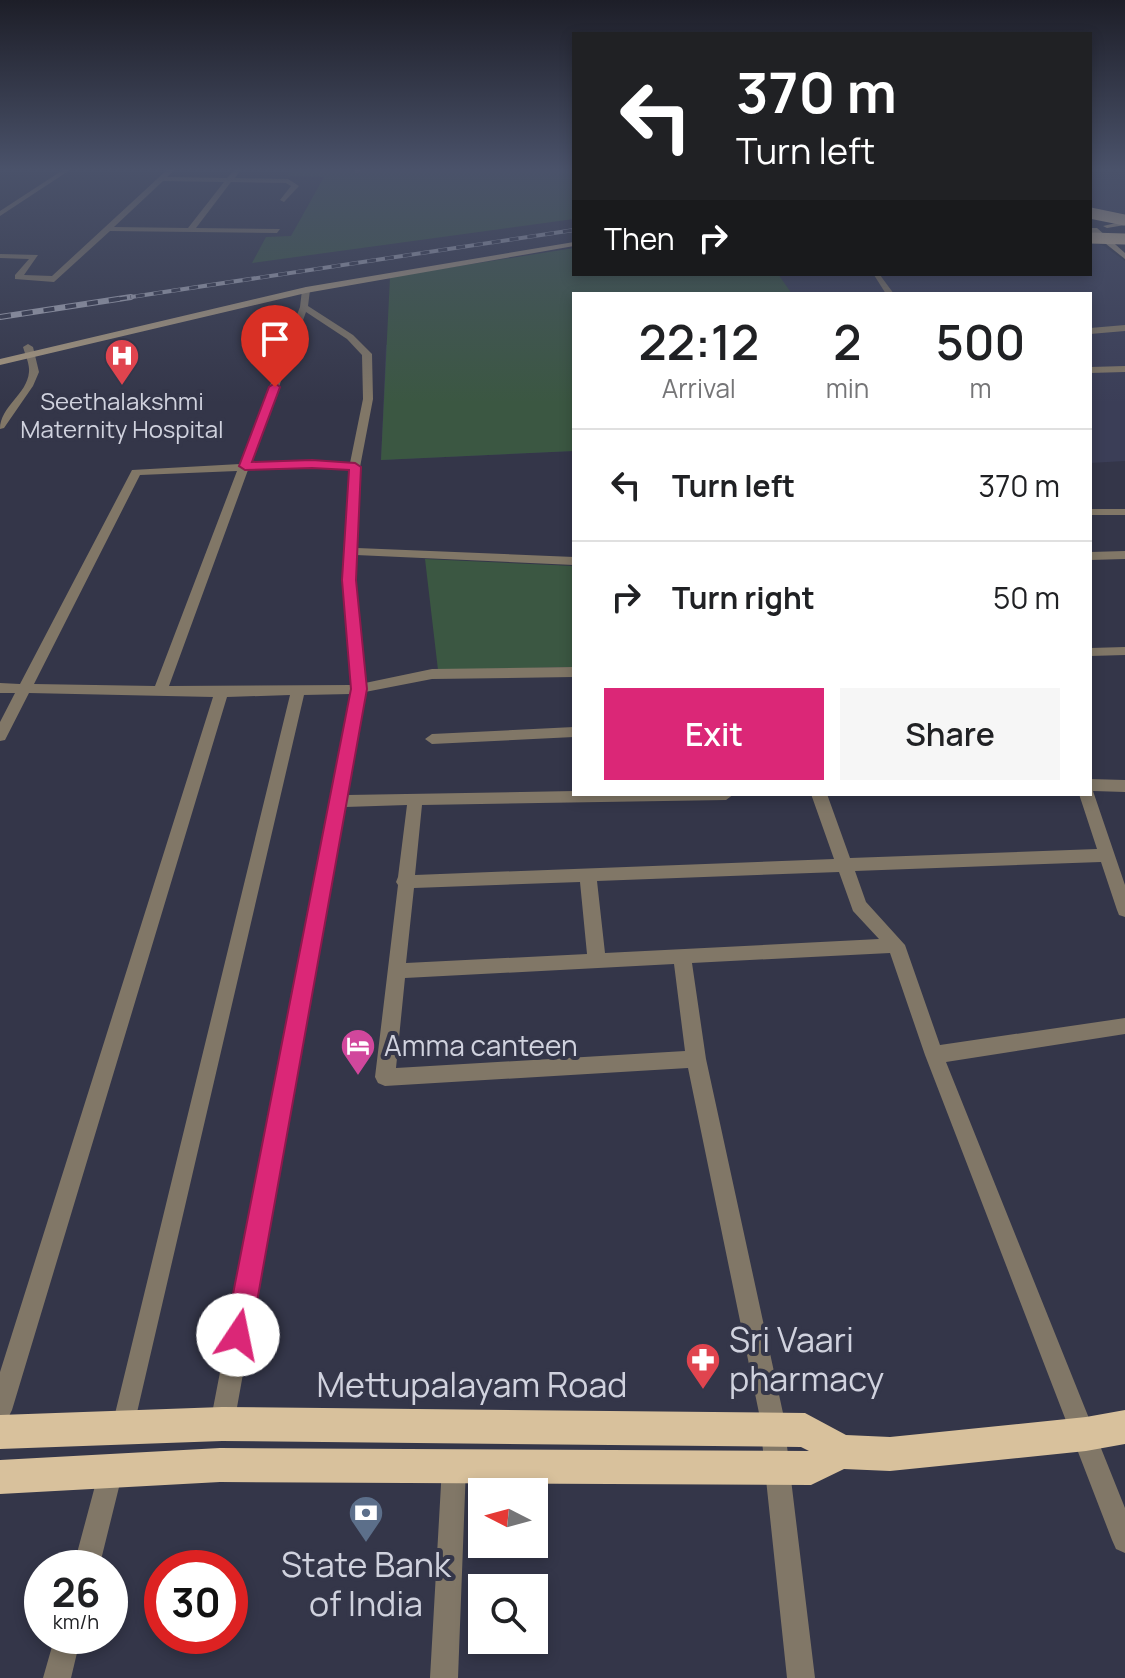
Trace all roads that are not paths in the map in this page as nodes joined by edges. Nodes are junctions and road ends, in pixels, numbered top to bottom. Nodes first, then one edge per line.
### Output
1 (87, 246) edge
2 (563, 246) edge
3 (0, 256) edge
4 (877, 277) dead end
5 (888, 292) edge
6 (305, 299) junction
7 (1125, 328) edge
8 (1092, 331) edge
9 (29, 351) junction
10 (0, 354) edge
11 (0, 362) edge
12 (1125, 369) edge
13 (1092, 370) edge
14 (0, 426) edge
15 (245, 466) junction
16 (355, 467) junction
17 (1092, 512) edge
18 (1125, 512) edge
19 (351, 551) junction
20 (1125, 555) edge
21 (1092, 556) edge
22 (572, 561) edge
23 (1125, 651) edge
24 (1092, 652) edge
25 (572, 672) edge
26 (0, 688) edge
27 (26, 688) junction
28 (359, 689) junction
29 (298, 690) junction
30 (160, 691) junction
31 (221, 692) junction
32 (572, 732) edge
33 (0, 736) edge
34 (432, 739) dead end
35 (1092, 785) edge
36 (1125, 786) edge
37 (637, 796) edge
38 (820, 796) edge
39 (1088, 796) edge
40 (338, 801) junction
41 (415, 801) junction
42 (1107, 855) junction
43 (844, 864) junction
44 (588, 874) junction
45 (404, 882) junction
46 (1125, 910) edge
47 (896, 945) junction
48 (682, 957) junction
49 (597, 962) junction
50 (395, 971) junction
51 (1125, 1026) edge
52 (934, 1055) junction
53 (696, 1059) junction
54 (0, 1410) edge
55 (772, 1421) junction
56 (222, 1424) junction
57 (124, 1426) junction
58 (1125, 1427) edge
59 (0, 1432) edge
60 (1086, 1434) junction
61 (842, 1452) junction
62 (454, 1467) junction
63 (777, 1468) junction
64 (111, 1471) junction
65 (0, 1477) edge
66 (1125, 1540) edge
67 (91, 1550) edge
68 (63, 1654) edge
69 (57, 1678) edge
70 (444, 1678) edge
71 (801, 1678) edge

1 - 3 street
2 - 6 main road
4 - 5 street
6 - 9 main road
6 - 15 street
6 - 16 street
7 - 8 street
9 - 10 main road
9 - 11 main road
9 - 14 street
12 - 13 street
15 - 16 street
15 - 27 street
15 - 30 street
16 - 19 street
17 - 18 street
19 - 22 street
19 - 28 street
20 - 21 street
23 - 24 street
25 - 28 street
26 - 27 street
27 - 30 street
27 - 33 street
28 - 29 street
28 - 40 street
29 - 31 street
29 - 57 street
30 - 31 street
31 - 54 street
32 - 34 street
35 - 36 street
37 - 41 street
38 - 43 street
39 - 42 street
40 - 41 street
40 - 56 street
41 - 45 street
42 - 43 street
42 - 46 street
43 - 44 street
43 - 47 street
44 - 45 street
44 - 49 street
45 - 50 street
47 - 48 street
47 - 52 street
48 - 49 street
48 - 53 street
49 - 50 street
50 - 53 street
51 - 52 street
52 - 60 street
53 - 55 street
55 - 56 highway, Mettupalayam Road
55 - 61 highway, Mettupalayam Road
55 - 63 street
56 - 57 highway, Mettupalayam Road
57 - 59 highway, Mettupalayam Road
58 - 60 highway, Mettupalayam Road
60 - 61 highway, Mettupalayam Road
60 - 66 street
61 - 63 highway, Mettupalayam Road
62 - 63 highway, Mettupalayam Road
62 - 64 highway, Mettupalayam Road
62 - 70 street
63 - 71 street
64 - 65 highway, Mettupalayam Road
64 - 67 street
68 - 69 street

